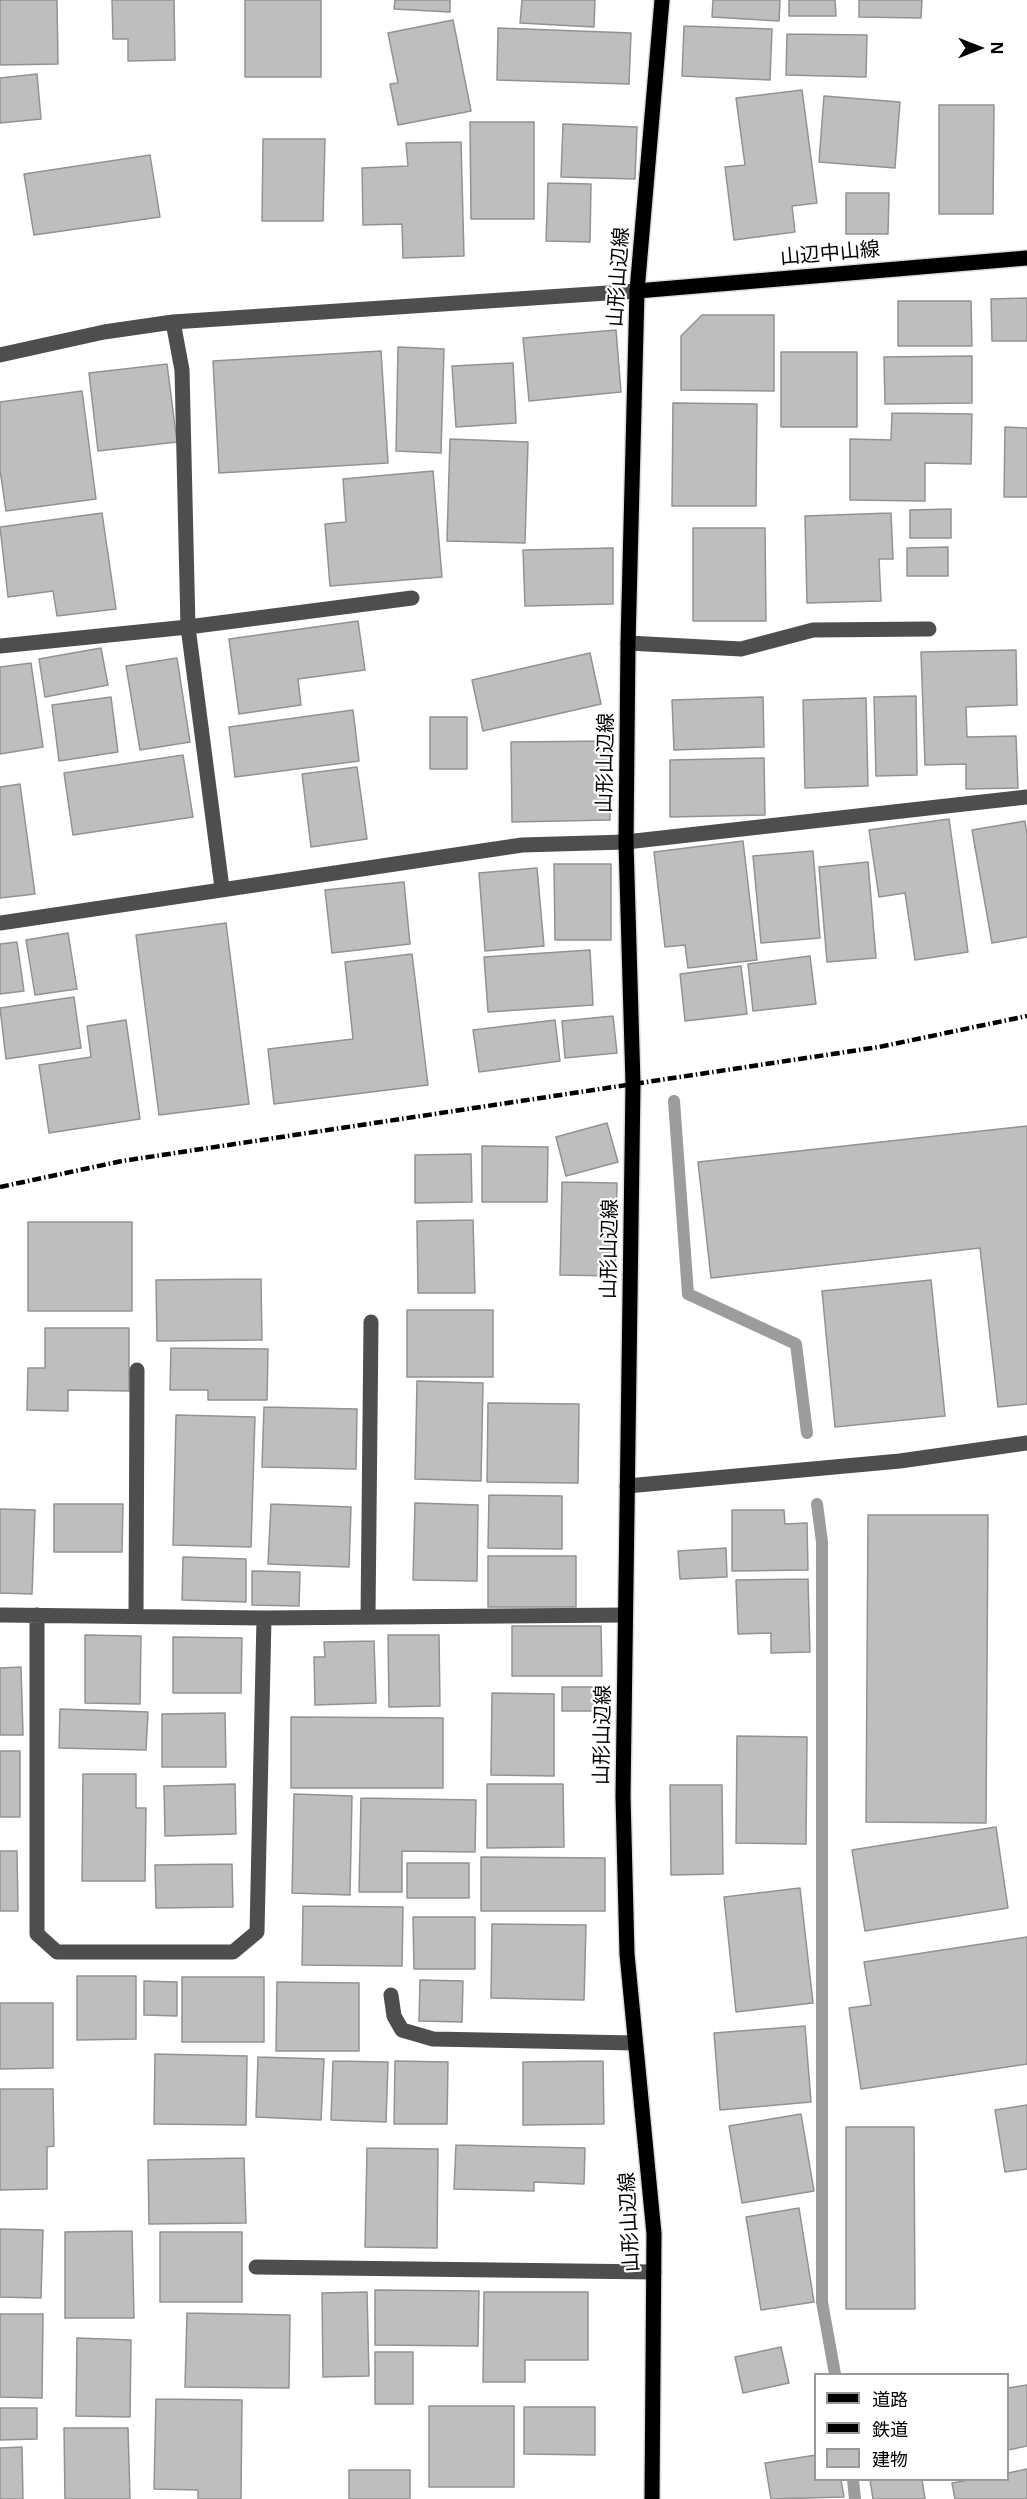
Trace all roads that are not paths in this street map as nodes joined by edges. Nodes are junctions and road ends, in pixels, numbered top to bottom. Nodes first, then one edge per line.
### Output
1 (662, 0) edge
2 (1027, 258) edge
3 (637, 291) junction
4 (173, 322) junction
5 (0, 355) edge
6 (412, 598) dead end
7 (188, 627) junction
8 (929, 629) dead end
9 (628, 643) junction
10 (0, 646) edge
11 (1027, 798) edge
12 (626, 842) junction
13 (222, 888) junction
14 (0, 923) edge
15 (371, 1322) dead end
16 (137, 1370) dead end
17 (1027, 1443) edge
18 (627, 1486) junction
19 (0, 1615) edge
20 (37, 1615) junction
21 (625, 1615) junction
22 (136, 1616) junction
23 (368, 1617) junction
24 (264, 1618) junction
25 (391, 1995) dead end
26 (635, 2043) junction
27 (256, 2267) dead end
28 (654, 2272) junction
29 (652, 2499) edge

1 - 3 main road, 山形山辺線
2 - 3 main road, 山辺中山線
3 - 4 street
3 - 9 main road, 山形山辺線
4 - 5 street
4 - 7 street
6 - 7 street
7 - 10 street
7 - 13 street
8 - 9 street
9 - 12 main road, 山形山辺線
11 - 12 street
12 - 13 street
12 - 18 main road, 山形山辺線
13 - 14 street
15 - 23 street
16 - 22 street
17 - 18 street
18 - 21 main road, 山形山辺線
19 - 20 street
20 - 22 street
20 - 24 street
21 - 23 street
21 - 26 main road, 山形山辺線
22 - 24 street
23 - 24 street
25 - 26 street
26 - 28 main road, 山形山辺線
27 - 28 street
28 - 29 main road, 山形山辺線

